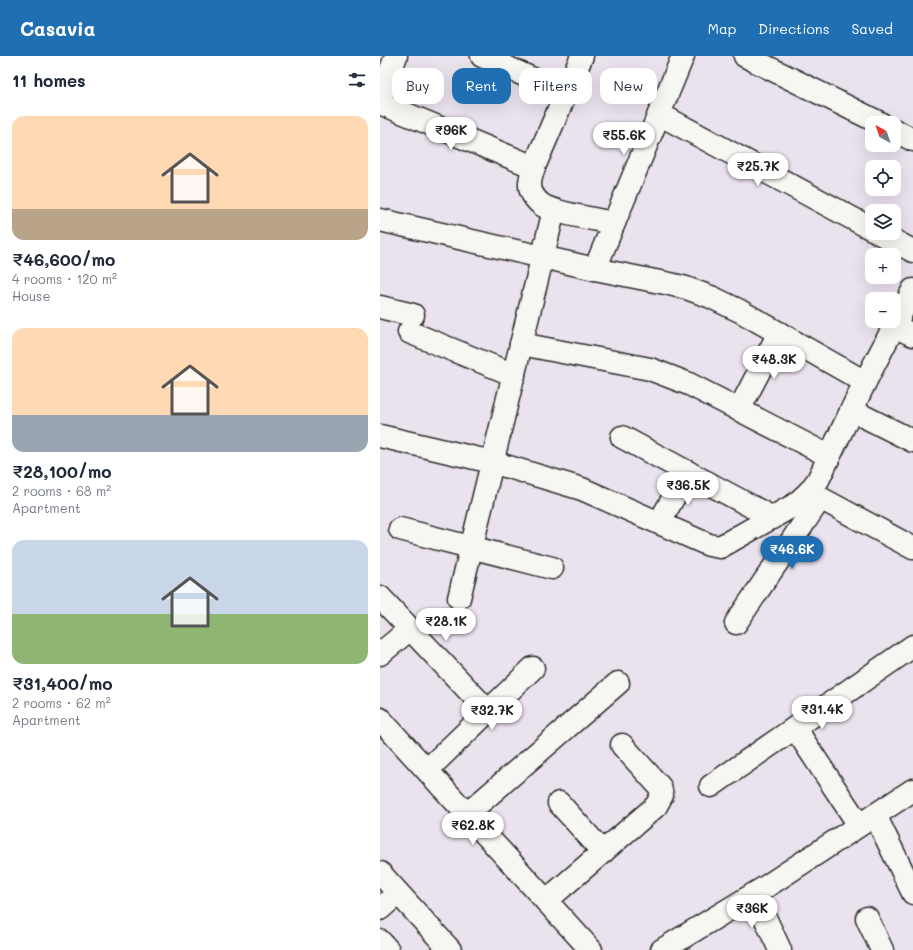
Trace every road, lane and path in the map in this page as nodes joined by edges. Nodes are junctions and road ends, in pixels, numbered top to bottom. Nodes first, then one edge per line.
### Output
1 (396, 56) edge
2 (482, 56) edge
3 (582, 56) edge
4 (683, 56) edge
5 (745, 56) edge
6 (577, 68) edge
7 (519, 73) edge
8 (380, 99) edge
9 (380, 104) edge
10 (562, 104) edge
11 (659, 114) junction
12 (866, 116) edge
13 (901, 134) edge
14 (913, 140) edge
15 (534, 167) junction
16 (554, 210) junction
17 (380, 220) edge
18 (614, 223) junction
19 (865, 225) edge
20 (892, 240) edge
21 (913, 252) edge
22 (542, 258) junction
23 (595, 269) junction
24 (913, 290) edge
25 (380, 309) edge
26 (903, 331) edge
27 (779, 333) junction
28 (521, 344) junction
29 (514, 375) junction
30 (865, 382) junction
31 (739, 410) junction
32 (851, 410) junction
33 (380, 436) edge
34 (622, 437) dead end
35 (913, 441) edge
36 (829, 456) junction
37 (492, 462) junction
38 (688, 472) junction
39 (814, 495) junction
40 (772, 518) junction
41 (660, 523) junction
42 (400, 529) dead end
43 (471, 547) junction
44 (913, 548) edge
45 (552, 568) dead end
46 (380, 597) edge
47 (459, 598) dead end
48 (736, 623) dead end
49 (410, 629) junction
50 (913, 646) edge
51 (380, 654) edge
52 (533, 668) dead end
53 (618, 683) dead end
54 (488, 712) junction
55 (380, 719) edge
56 (795, 728) junction
57 (622, 745) dead end
58 (427, 770) junction
59 (711, 786) dead end
60 (913, 790) edge
61 (559, 803) dead end
62 (467, 814) junction
63 (867, 820) junction
64 (603, 852) junction
65 (380, 873) edge
66 (398, 893) junction
67 (913, 893) edge
68 (754, 894) junction
69 (546, 901) junction
70 (380, 909) edge
71 (867, 918) dead end
72 (380, 941) edge
73 (666, 949) edge
74 (388, 950) edge
75 (450, 950) edge
76 (591, 950) edge
77 (780, 950) edge
78 (882, 950) edge

1 - 8 street
2 - 7 street
3 - 6 street
4 - 11 street
5 - 12 street
9 - 15 street
10 - 15 street
11 - 18 street
11 - 19 street
13 - 14 street
15 - 16 street
16 - 18 street
16 - 22 street
17 - 22 street
18 - 23 street
20 - 21 street
22 - 23 street
22 - 28 street
23 - 27 street
24 - 26 street
25 - 29 street
26 - 30 street
27 - 30 street
27 - 31 street
28 - 29 street
28 - 31 street
29 - 37 street
30 - 32 street
31 - 36 street
32 - 35 street
32 - 36 street
33 - 37 street
34 - 38 street
36 - 39 street
37 - 41 street
37 - 43 street
38 - 40 street
38 - 41 street
39 - 40 street
39 - 44 street
39 - 48 street
40 - 41 street
42 - 43 street
43 - 45 street
43 - 47 street
46 - 49 street
49 - 51 street
49 - 54 street
50 - 56 street
52 - 54 street
53 - 62 street
54 - 58 street
55 - 58 street
56 - 59 street
56 - 63 street
57 - 64 street
58 - 62 street
60 - 63 street
61 - 64 street
62 - 69 street
63 - 67 street
63 - 68 street
64 - 69 street
65 - 66 street
66 - 70 street
66 - 75 street
68 - 73 street
68 - 77 street
69 - 76 street
71 - 78 street
72 - 74 street

